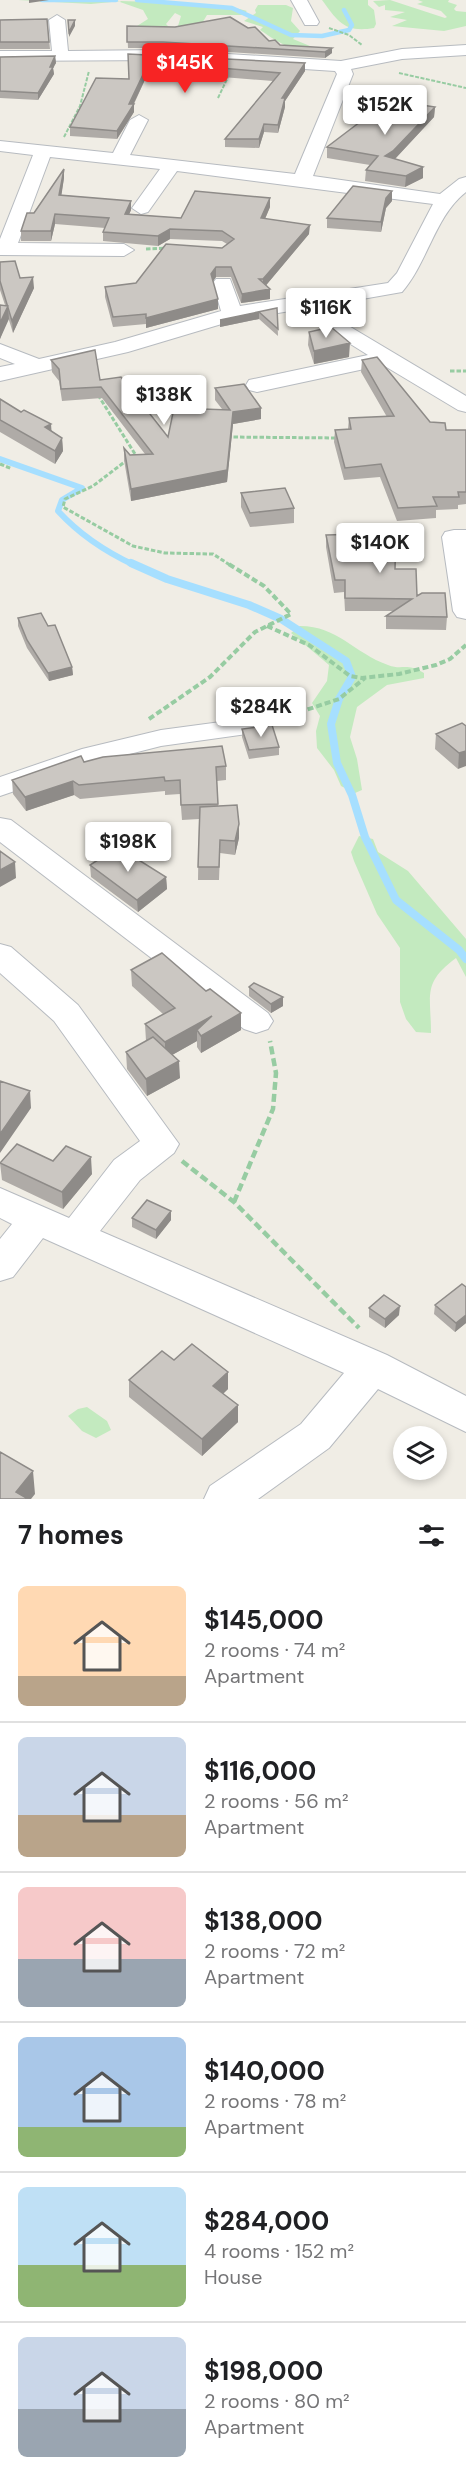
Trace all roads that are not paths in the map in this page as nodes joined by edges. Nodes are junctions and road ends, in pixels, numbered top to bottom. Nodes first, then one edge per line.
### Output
1 (299, 0) edge
2 (57, 20) dead end
3 (311, 22) road end
4 (466, 50) edge
5 (0, 56) edge
6 (60, 56) junction
7 (341, 66) junction
8 (139, 120) dead end
9 (0, 146) edge
10 (50, 153) junction
11 (118, 161) junction
12 (172, 166) junction
13 (302, 180) junction
14 (466, 183) edge
15 (444, 200) junction
16 (141, 208) dead end
17 (3, 249) edge
18 (124, 250) dead end
19 (223, 283) dead end
20 (302, 304) junction
21 (232, 314) junction
22 (0, 350) edge
23 (389, 357) junction
24 (36, 365) junction
25 (0, 374) edge
26 (257, 385) dead end
27 (466, 405) edge
28 (466, 537) edge
29 (466, 611) edge
30 (258, 725) edge
31 (0, 787) edge
32 (0, 827) edge
33 (0, 956) edge
34 (256, 1021) road end
35 (0, 1202) edge
36 (37, 1219) junction
37 (75, 1237) junction
38 (0, 1266) edge
39 (373, 1366) junction
40 (466, 1415) edge
41 (225, 1499) edge

1 - 3 street
2 - 6 street
4 - 7 street
5 - 6 street
6 - 7 street
7 - 13 street
8 - 11 street
9 - 10 street
10 - 11 street
10 - 17 street
11 - 12 street
12 - 13 street
12 - 16 street
13 - 15 street
14 - 15 street
15 - 20 street
17 - 18 street
19 - 21 street
20 - 21 street
20 - 23 street
21 - 24 street
22 - 24 street
23 - 26 street
23 - 27 street
24 - 25 street
28 - 29 street
30 - 31 street
32 - 34 street
33 - 37 street
35 - 36 street
36 - 37 street
36 - 38 street
37 - 39 street
39 - 40 street
39 - 41 street

